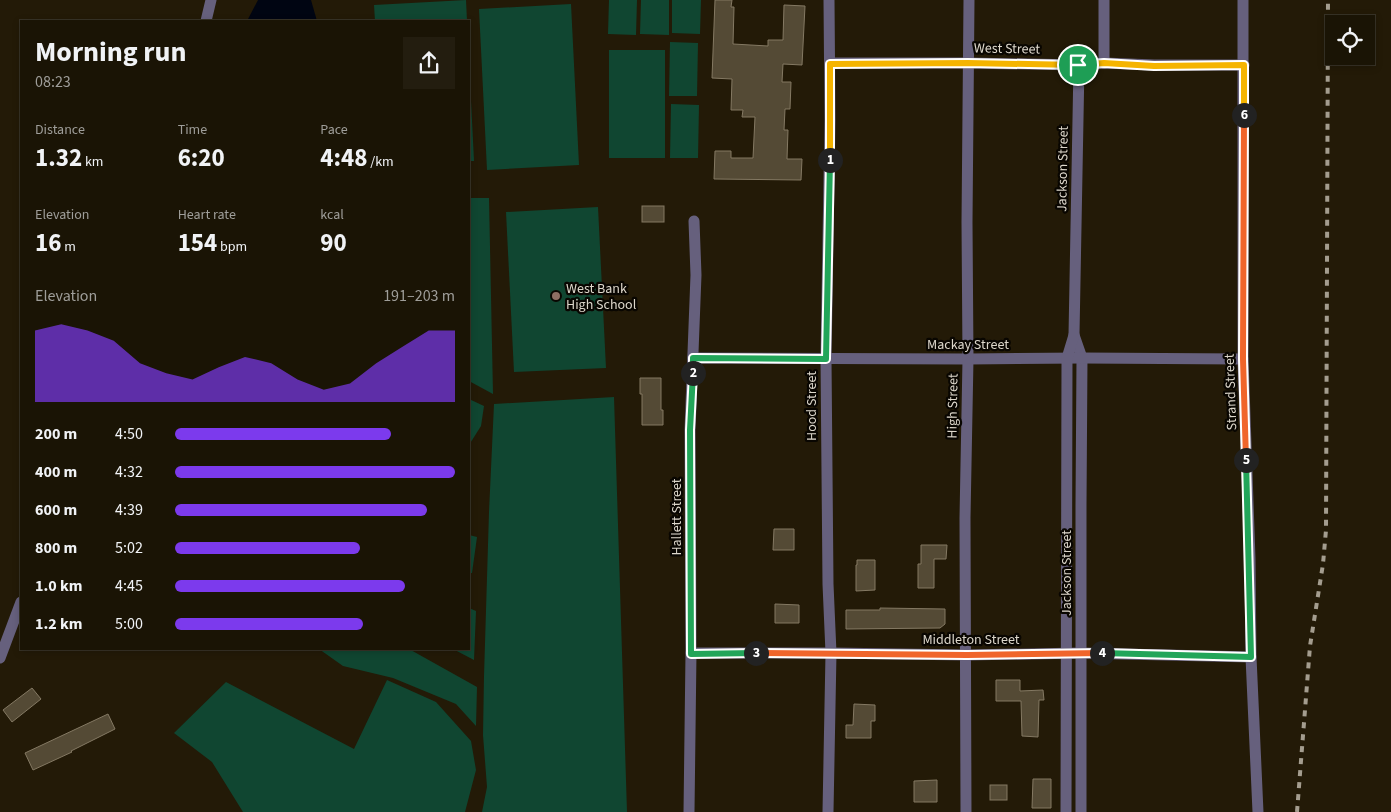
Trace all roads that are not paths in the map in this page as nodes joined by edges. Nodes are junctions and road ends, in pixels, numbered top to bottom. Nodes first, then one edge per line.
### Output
1 (211, 0) edge
2 (829, 0) edge
3 (969, 0) edge
4 (1104, 0) edge
5 (1243, 0) edge
6 (206, 20) edge
7 (968, 63) junction
8 (1104, 63) junction
9 (830, 64) junction
10 (1078, 65) junction
11 (1244, 65) junction
12 (694, 221) dead end
13 (1074, 335) junction
14 (693, 358) junction
15 (1067, 358) junction
16 (1082, 358) junction
17 (826, 359) junction
18 (968, 359) junction
19 (1243, 359) junction
20 (20, 605) edge
21 (831, 653) junction
22 (1066, 653) junction
23 (1081, 653) junction
24 (691, 654) junction
25 (967, 655) junction
26 (1251, 657) junction
27 (0, 658) edge
28 (689, 812) edge
29 (828, 812) edge
30 (966, 812) edge
31 (1066, 812) edge
32 (1081, 812) edge
33 (1258, 812) edge

1 - 6 street
2 - 9 street, Hood Street
3 - 7 street, High Street
4 - 8 street
5 - 11 street, Strand Street
7 - 9 street, West Street
7 - 10 street, West Street
7 - 18 street, High Street
8 - 10 street, West Street
8 - 11 street, West Street
9 - 17 street, Hood Street
10 - 13 street, Jackson Street
11 - 19 street, Strand Street
12 - 14 street, Hallett Street
13 - 15 street, Jackson Street
13 - 16 street, Jackson Street
14 - 17 street, Mackay Street
14 - 24 street, Hallett Street
15 - 16 street, Mackay Street
15 - 18 street, Mackay Street
15 - 22 street, Jackson Street
16 - 19 street, Mackay Street
16 - 23 street, Jackson Street
17 - 18 street, Mackay Street
17 - 21 street, Hood Street
18 - 25 street, High Street
19 - 26 street, Strand Street
20 - 27 street
21 - 24 street, Middleton Street
21 - 25 street, Middleton Street
21 - 29 street, Hood Street
22 - 23 street, Middleton Street
22 - 25 street, Middleton Street
22 - 31 street, Jackson Street
23 - 26 street, Middleton Street
23 - 32 street, Jackson Street
24 - 28 street, Hallett Street
25 - 30 street, High Street
26 - 33 street, Strand Street

